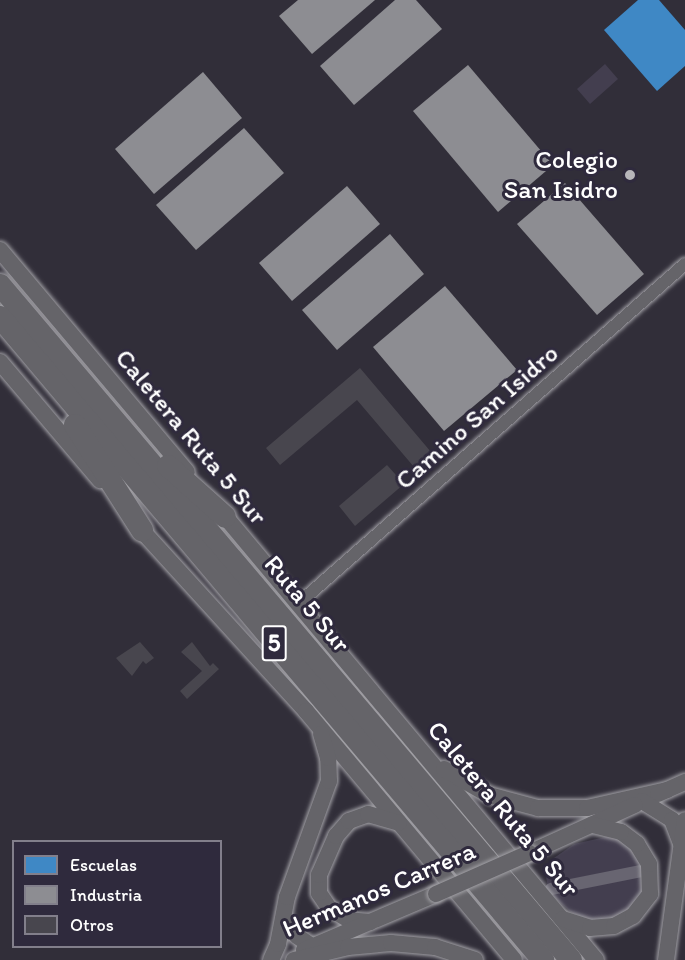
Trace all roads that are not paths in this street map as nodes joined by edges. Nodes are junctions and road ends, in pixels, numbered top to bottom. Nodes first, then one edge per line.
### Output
1 (0, 250) edge
2 (685, 264) edge
3 (0, 285) edge
4 (3, 321) edge
5 (0, 362) edge
6 (95, 398) junction
7 (225, 517) junction
8 (141, 530) junction
9 (298, 604) junction
10 (318, 725) junction
11 (419, 748) junction
12 (685, 782) edge
13 (667, 790) junction
14 (642, 801) junction
15 (685, 820) edge
16 (400, 823) junction
17 (592, 825) junction
18 (681, 843) junction
19 (284, 918) junction
20 (562, 919) junction
21 (370, 922) junction
22 (313, 947) junction
23 (271, 960) edge
24 (281, 960) edge
25 (294, 960) edge
26 (475, 960) edge
27 (514, 960) edge
28 (543, 960) edge
29 (571, 960) edge
30 (596, 960) edge
31 (666, 960) edge

1 - 7 main road, Caletera Ruta 5 Sur
2 - 9 street, Camino San Isidro
3 - 6 highway, Ruta 5 Sur / 5
4 - 8 highway
4 - 28 highway, Ruta 5 Sur / 5
5 - 8 main road
6 - 7 highway
6 - 29 highway, Ruta 5 Sur / 5
7 - 9 main road, Caletera Ruta 5 Sur
8 - 10 main road
9 - 11 main road, Caletera Ruta 5 Sur
10 - 16 main road
10 - 19 main road
11 - 13 main road
11 - 20 main road, Caletera Ruta 5 Sur
12 - 13 main road
13 - 14 main road, Hermanos Carrera
14 - 17 main road, Hermanos Carrera
14 - 18 main road
15 - 18 main road
16 - 21 main road
16 - 27 main road
17 - 20 main road
17 - 21 main road, Hermanos Carrera, bridge
18 - 31 main road
19 - 22 main road
19 - 23 main road
20 - 30 main road, Caletera Ruta 5 Sur
21 - 22 main road, Hermanos Carrera
22 - 24 main road, Hermanos Carrera
25 - 26 main road

